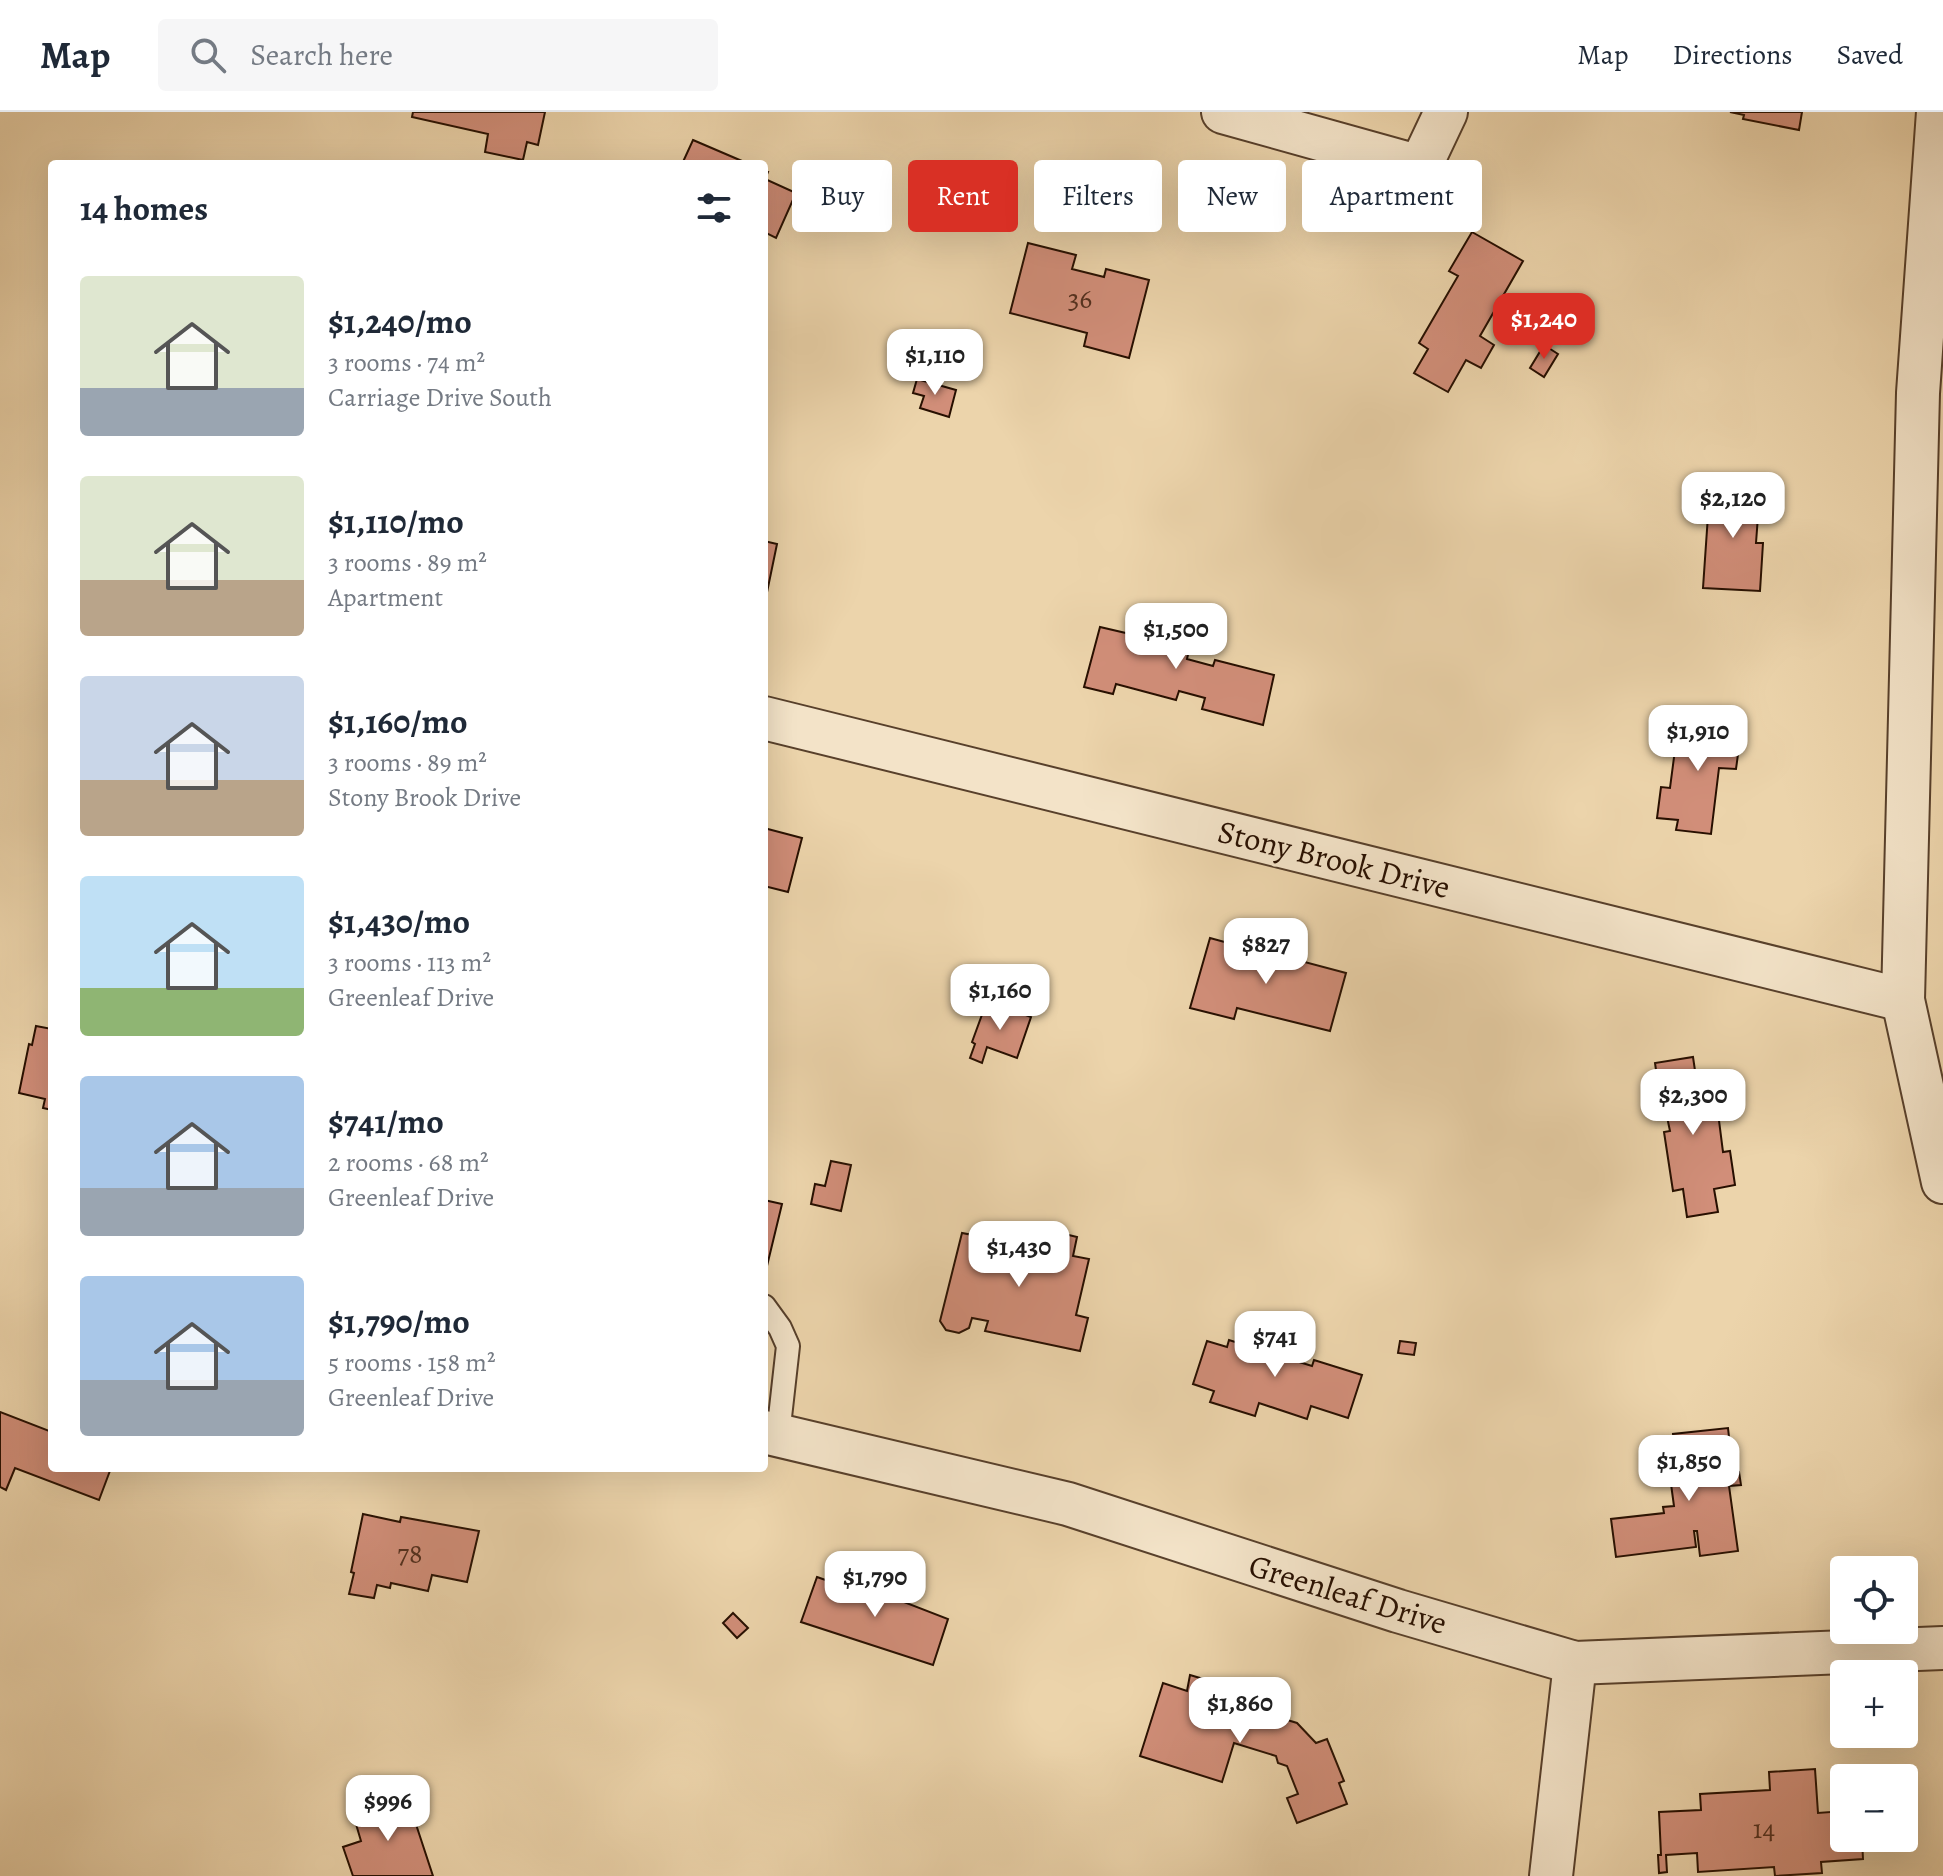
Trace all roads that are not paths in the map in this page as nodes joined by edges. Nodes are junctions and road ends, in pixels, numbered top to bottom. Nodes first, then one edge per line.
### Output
1 (1223, 112) edge
2 (1446, 112) edge
3 (1938, 112) edge
4 (768, 719) edge
5 (1903, 1000) junction
6 (1943, 1182) edge
7 (768, 1312) edge
8 (771, 1434) edge
9 (1943, 1648) edge
10 (1575, 1663) junction
11 (1551, 1876) edge

1 - 2 street
3 - 5 street
4 - 5 street, Stony Brook Drive
5 - 6 street
7 - 8 lane
8 - 10 street, Greenleaf Drive
9 - 10 street, Greenleaf Drive
10 - 11 street

